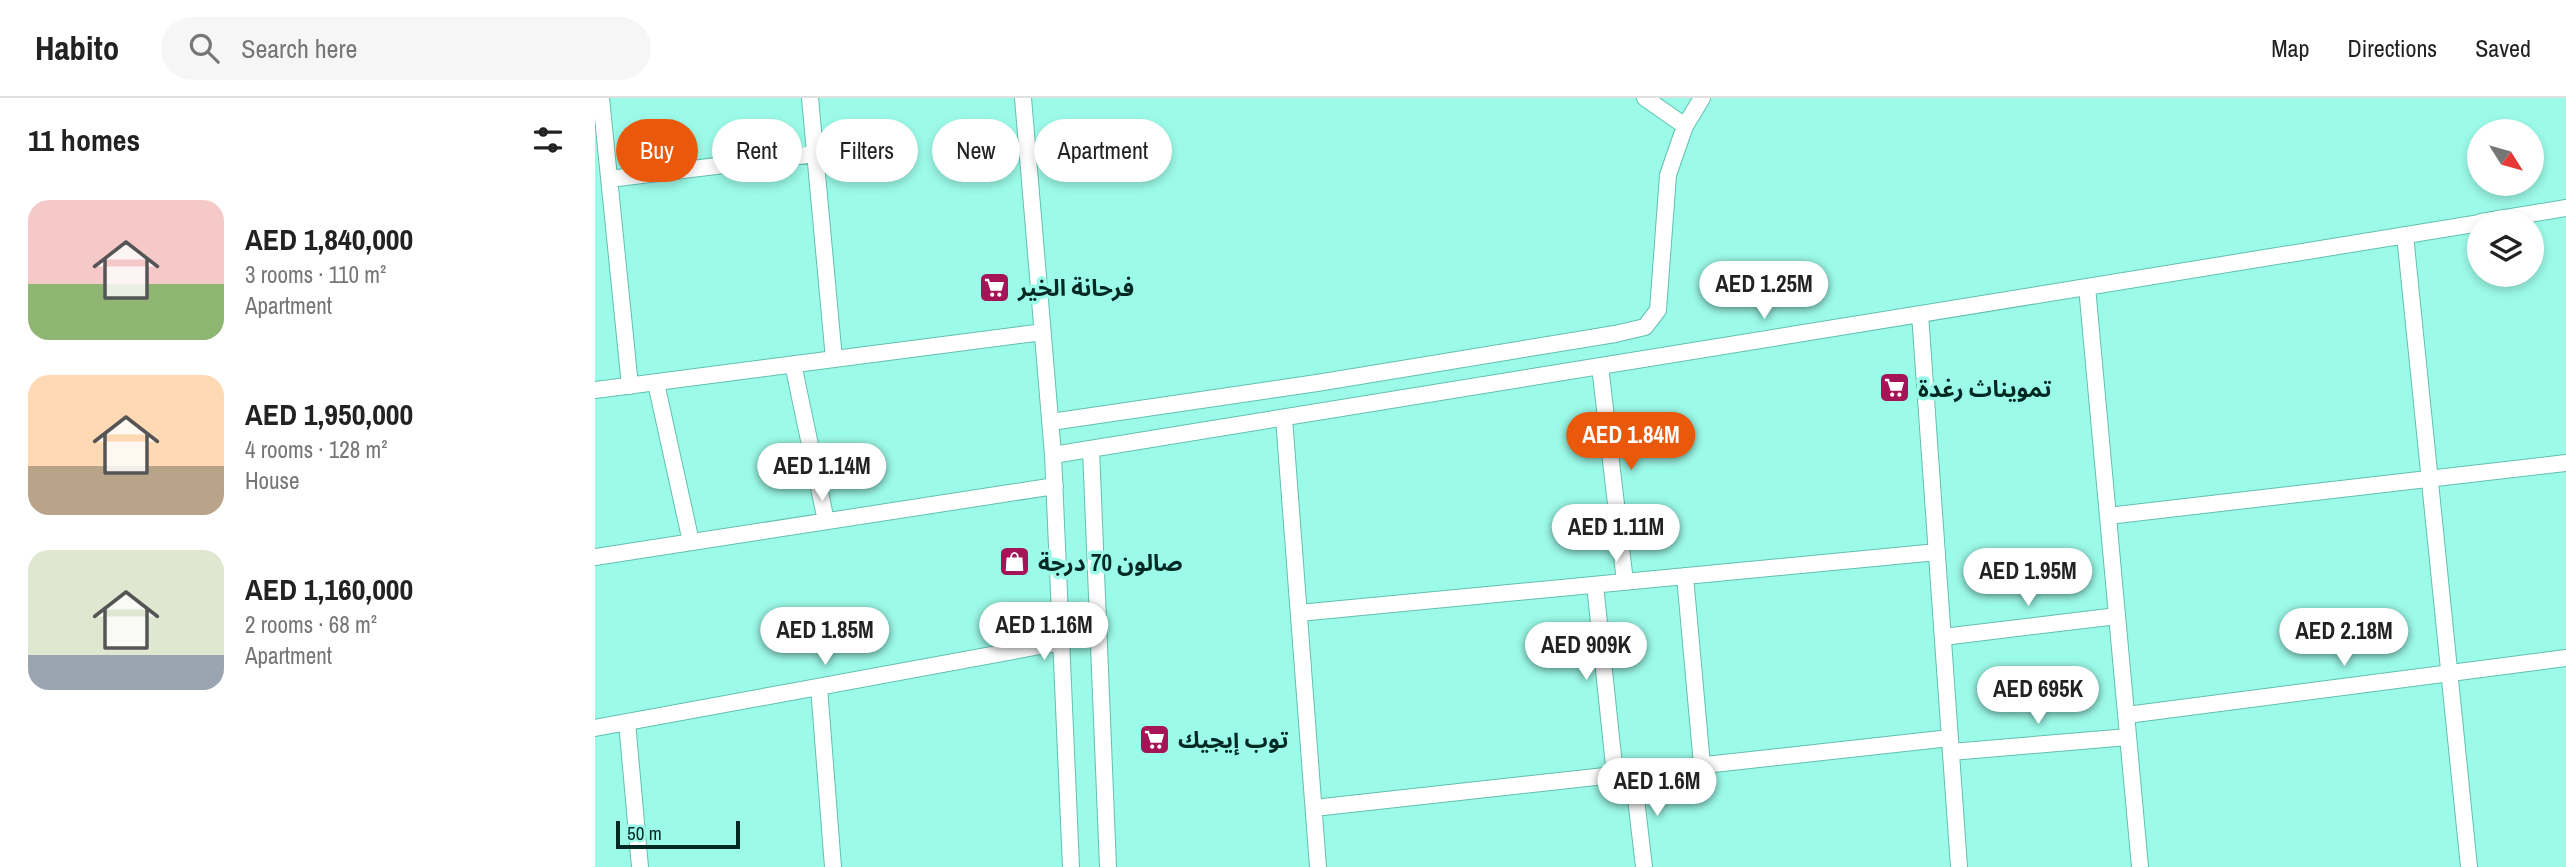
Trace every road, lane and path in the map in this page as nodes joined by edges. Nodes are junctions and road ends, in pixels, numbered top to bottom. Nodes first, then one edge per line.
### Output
1 (601, 98) edge
2 (810, 98) edge
3 (1023, 98) edge
4 (1645, 98) edge
5 (1702, 98) edge
6 (1685, 125) junction
7 (815, 154) junction
8 (609, 179) junction
9 (2566, 208) edge
10 (2544, 212) edge
11 (2467, 224) edge
12 (2405, 235) junction
13 (2087, 287) junction
14 (1920, 314) junction
15 (1043, 331) junction
16 (834, 359) junction
17 (793, 365) junction
18 (1600, 366) junction
19 (656, 383) junction
20 (630, 386) junction
21 (595, 390) edge
22 (1284, 418) junction
23 (1051, 422) junction
24 (1091, 449) junction
25 (1053, 455) junction
26 (2566, 463) edge
27 (2430, 481) junction
28 (1055, 486) junction
29 (2108, 516) junction
30 (826, 521) junction
31 (691, 542) junction
32 (1937, 552) junction
33 (595, 557) edge
34 (1685, 576) junction
35 (1625, 582) junction
36 (1595, 584) junction
37 (1299, 613) junction
38 (2117, 616) junction
39 (1943, 637) junction
40 (1062, 642) junction
41 (2566, 657) edge
42 (2449, 673) junction
43 (819, 687) junction
44 (2127, 715) junction
45 (628, 722) junction
46 (595, 728) edge
47 (2128, 737) junction
48 (1950, 745) junction
49 (1702, 765) junction
50 (1633, 773) junction
51 (1615, 775) junction
52 (1314, 808) junction
53 (640, 867) edge
54 (833, 867) edge
55 (1071, 867) edge
56 (1108, 867) edge
57 (1318, 867) edge
58 (1644, 867) edge
59 (1959, 867) edge
60 (2140, 867) edge
61 (2469, 867) edge

1 - 8 street
2 - 7 street
3 - 15 street
4 - 6 street
5 - 6 street
6 - 23 street
7 - 8 street
7 - 16 street
8 - 20 street
9 - 10 street
11 - 12 street
12 - 13 street
12 - 27 street
13 - 14 street
13 - 29 street
14 - 18 street
14 - 32 street
15 - 16 street
15 - 23 street
16 - 17 street
17 - 19 street
17 - 30 street
18 - 22 street
18 - 35 street
19 - 20 street
19 - 31 street
20 - 21 street
22 - 24 street
22 - 37 street
23 - 25 street
24 - 25 street
24 - 56 street
25 - 28 street
26 - 27 street
27 - 29 street
27 - 42 street
28 - 30 street
28 - 40 street
29 - 38 street
30 - 31 street
31 - 33 street
32 - 34 street
32 - 39 street
34 - 35 street
34 - 49 street
35 - 36 street
36 - 37 street
36 - 51 street
37 - 52 street
38 - 39 street
38 - 44 street
39 - 48 street
40 - 43 street
40 - 55 street
41 - 42 street
42 - 44 street
42 - 61 street
43 - 45 street
43 - 54 street
44 - 47 street
45 - 46 street
45 - 53 street
47 - 48 street
47 - 60 street
48 - 49 street
48 - 59 street
49 - 50 street
50 - 51 street
50 - 58 street
51 - 52 street
52 - 57 street

